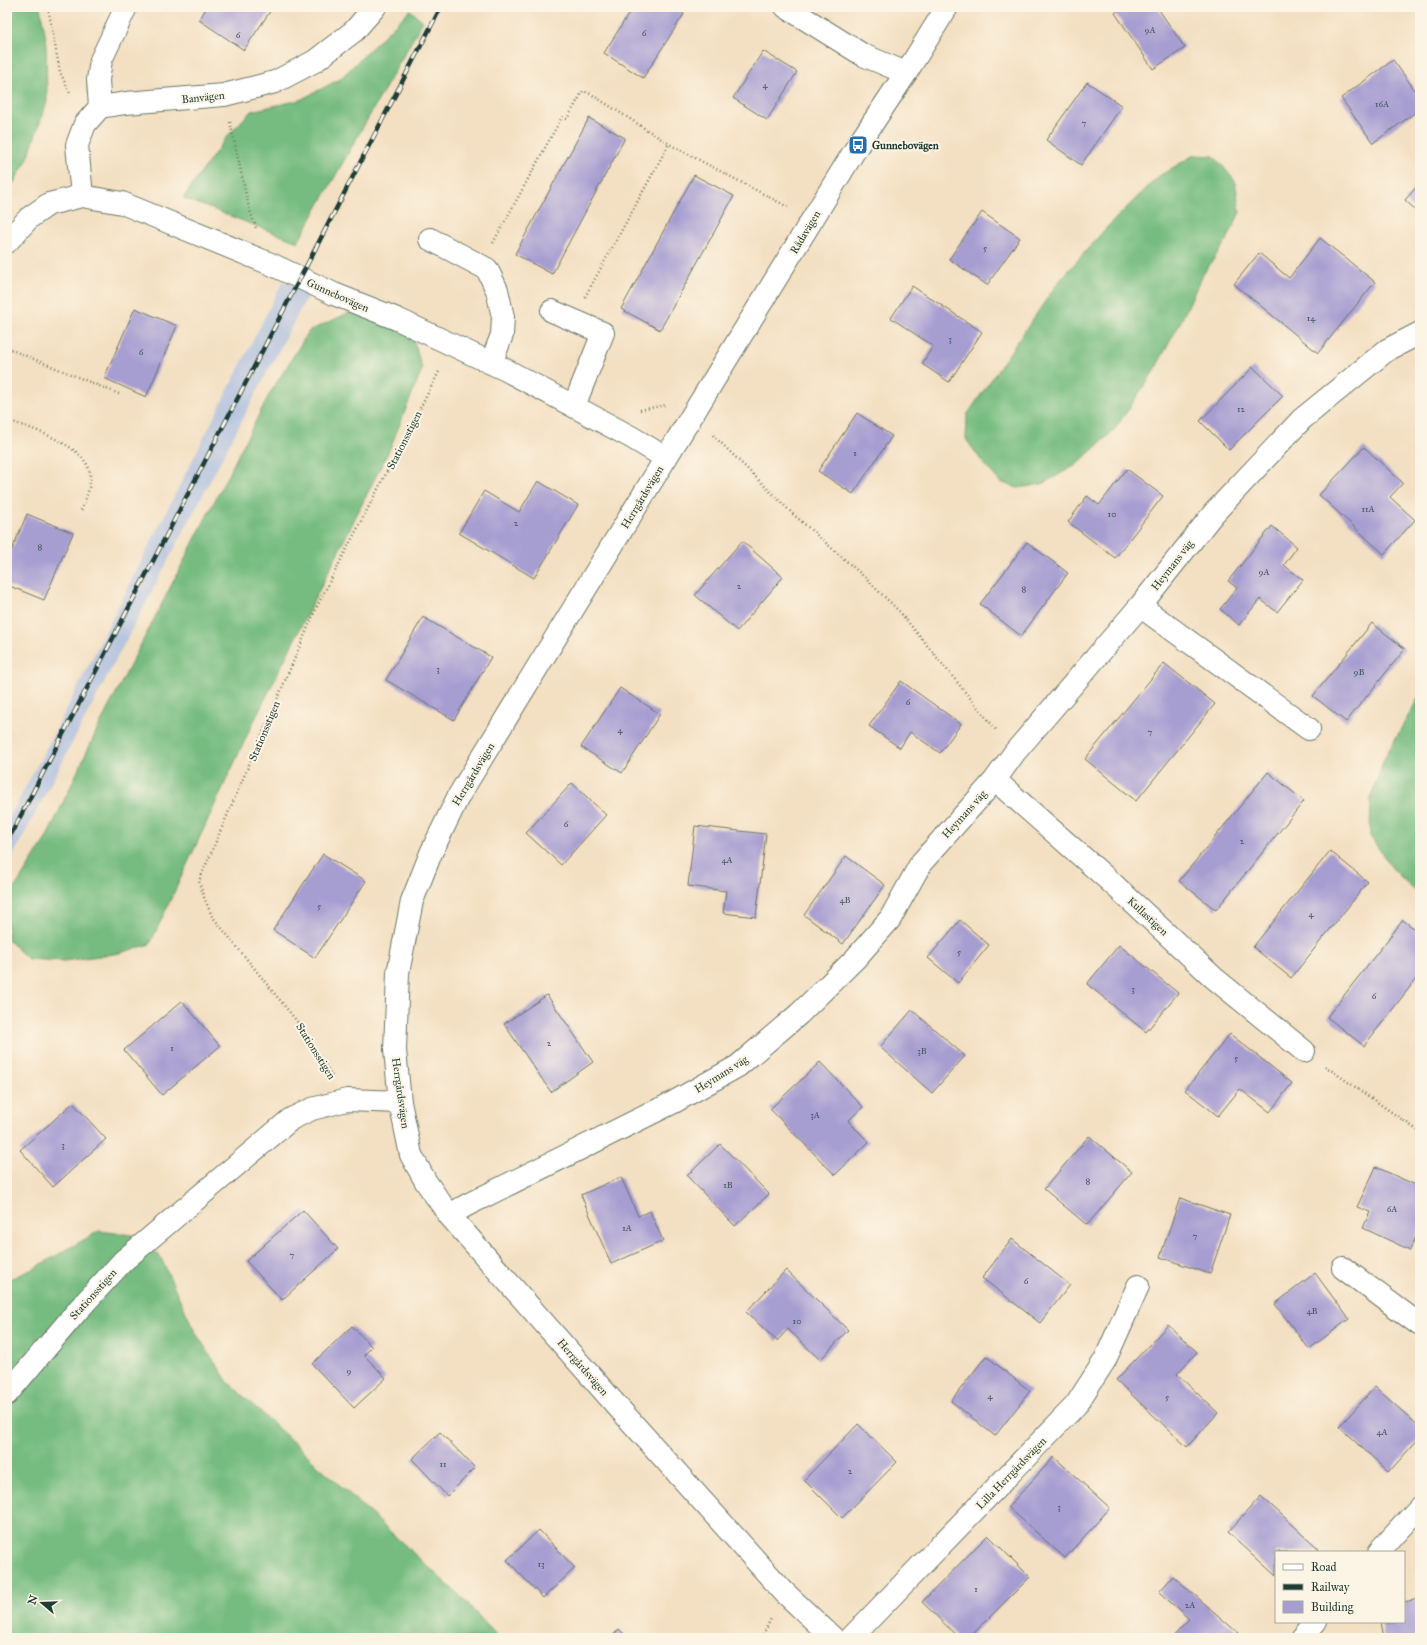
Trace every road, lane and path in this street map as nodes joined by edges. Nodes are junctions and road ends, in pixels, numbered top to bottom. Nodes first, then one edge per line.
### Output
1 (48, 7) edge
2 (126, 7) edge
3 (375, 7) edge
4 (786, 7) edge
5 (947, 7) edge
6 (906, 73) junction
7 (100, 107) junction
8 (85, 124) junction
9 (669, 144) junction
10 (82, 196) junction
11 (794, 210) dead end
12 (430, 239) dead end
13 (7, 242) edge
14 (481, 266) junction
15 (552, 311) dead end
16 (575, 321) junction
17 (1420, 333) edge
18 (452, 345) junction
19 (7, 348) edge
20 (491, 363) junction
21 (119, 394) dead end
22 (574, 406) junction
23 (7, 420) edge
24 (707, 440) dead end
25 (666, 458) junction
26 (80, 513) dead end
27 (1140, 606) junction
28 (1309, 729) dead end
29 (1015, 752) junction
30 (995, 780) junction
31 (1304, 1050) joint
32 (347, 1100) junction
33 (400, 1102) junction
34 (1420, 1132) edge
35 (449, 1215) junction
36 (1343, 1268) dead end
37 (1138, 1286) dead end
38 (1420, 1325) edge
39 (7, 1394) edge
40 (1420, 1507) edge
41 (1380, 1551) edge
42 (1315, 1623) edge
43 (833, 1638) edge
44 (851, 1638) edge
45 (1302, 1638) edge

1 - 8 path
2 - 7 street
3 - 7 street, Banvägen
4 - 6 street
5 - 6 street, Rådavägen
6 - 25 street, Rådavägen
7 - 8 street
8 - 10 street
9 - 11 path
9 - 14 path
9 - 16 path
10 - 13 street, Gunnebovägen
10 - 18 street, Gunnebovägen
12 - 14 street
14 - 20 street
15 - 16 street
16 - 22 street
17 - 27 street, Heymans väg
18 - 20 street, Gunnebovägen
18 - 32 path, Stationsstigen
19 - 21 path
20 - 22 street, Gunnebovägen
22 - 25 street, Gunnebovägen
23 - 26 path
24 - 29 path
25 - 33 street, Herrgårdsvägen
27 - 28 street
27 - 29 street, Heymans väg
29 - 30 street, Heymans väg
30 - 31 street, Kullastigen
30 - 35 street, Heymans väg
31 - 34 path
32 - 33 street, Stationsstigen
32 - 39 street, Stationsstigen
33 - 35 street, Herrgårdsvägen
35 - 43 street, Herrgårdsvägen
36 - 38 street
37 - 44 street, Lilla Herrgårdsvägen
40 - 41 street
42 - 45 street

